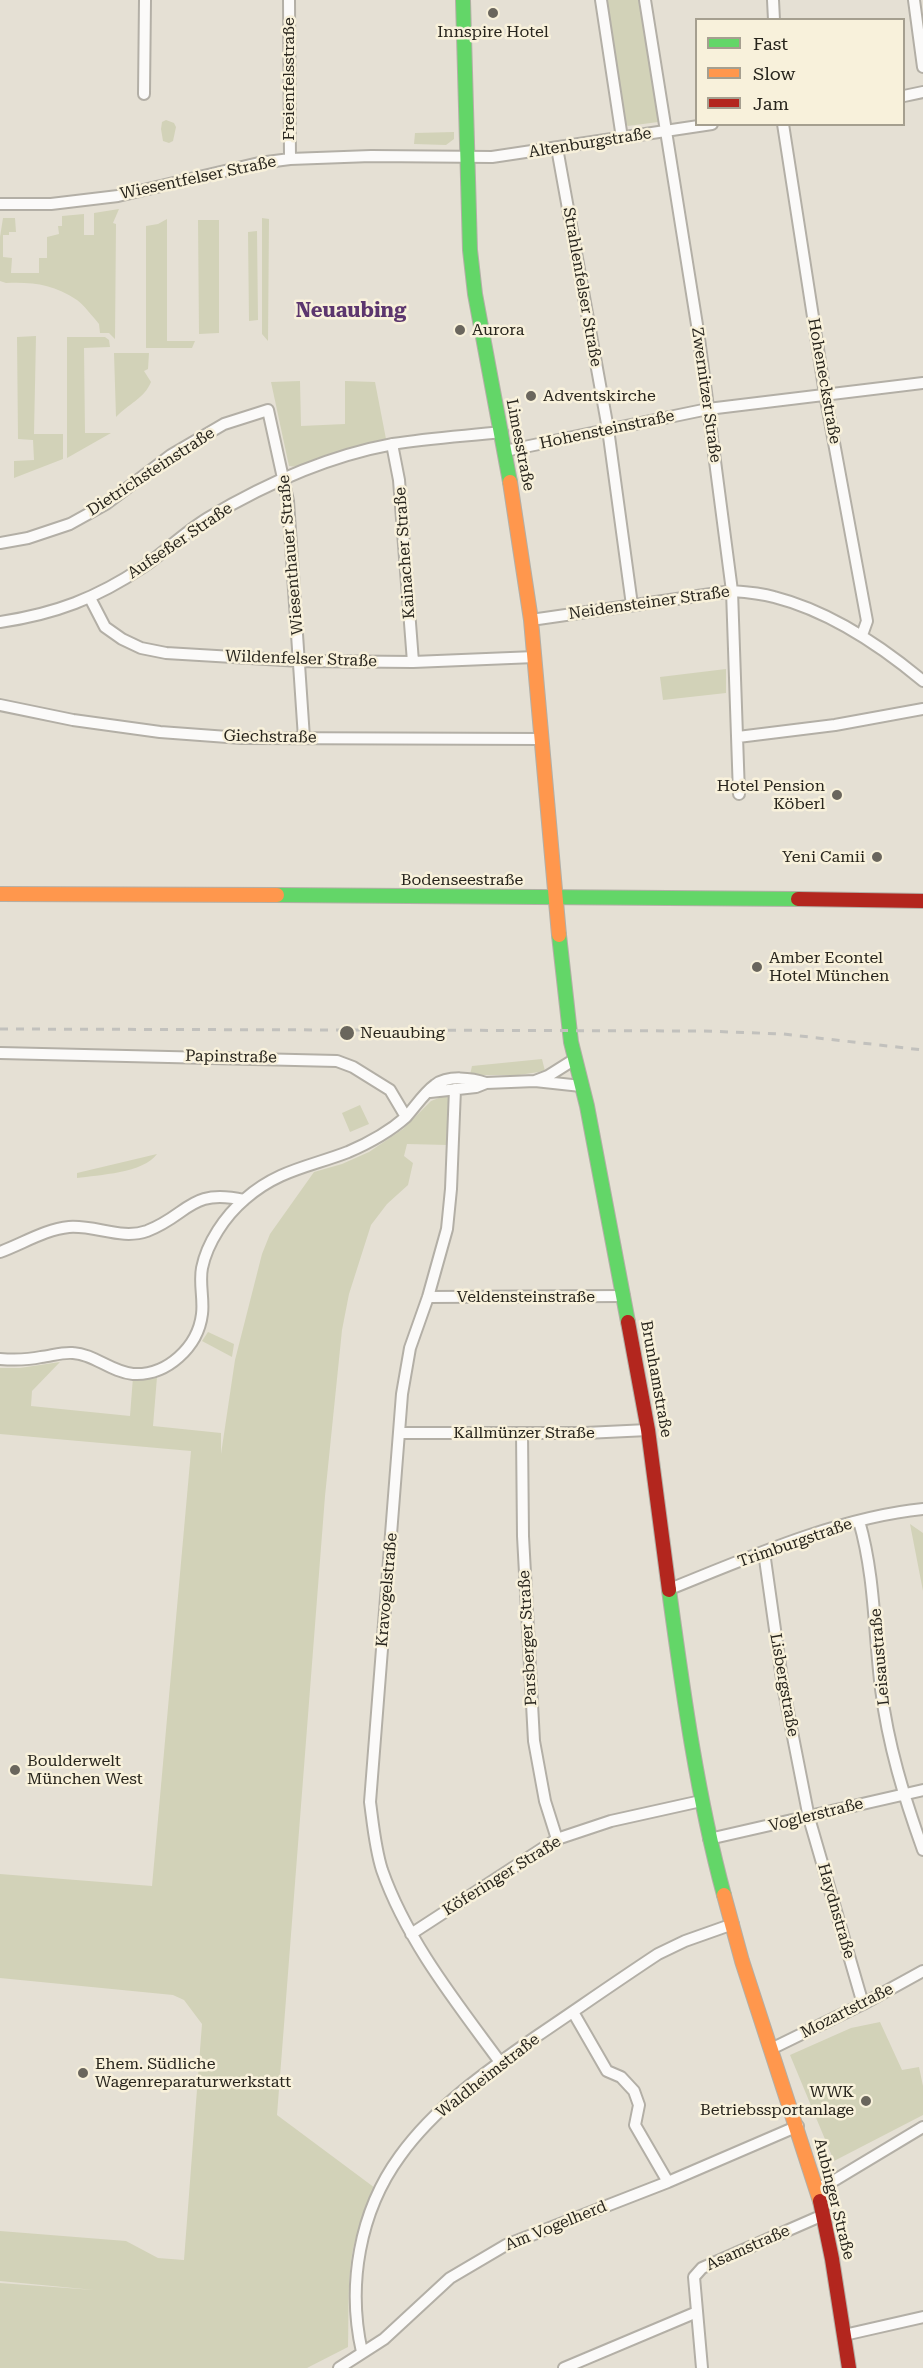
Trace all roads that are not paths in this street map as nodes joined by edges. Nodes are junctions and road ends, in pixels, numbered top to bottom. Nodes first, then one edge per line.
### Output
1 (145, 0) edge
2 (289, 0) edge
3 (463, 0) edge
4 (600, 0) edge
5 (645, 0) edge
6 (773, 0) edge
7 (914, 0) edge
8 (774, 18) edge
9 (923, 67) edge
10 (923, 92) edge
11 (144, 94) dead end
12 (905, 96) edge
13 (700, 126) edge
14 (783, 126) edge
15 (664, 132) junction
16 (622, 138) junction
17 (557, 148) junction
18 (469, 157) junction
19 (290, 159) junction
20 (0, 204) edge
21 (923, 383) edge
22 (825, 394) junction
23 (268, 410) joint
24 (708, 410) junction
25 (608, 429) junction
26 (501, 432) junction
27 (393, 444) junction
28 (505, 451) junction
29 (285, 478) junction
30 (0, 543) edge
31 (732, 591) junction
32 (90, 598) junction
33 (632, 605) junction
34 (531, 620) junction
35 (0, 622) edge
36 (862, 635) junction
37 (536, 657) junction
38 (300, 661) junction
39 (413, 662) junction
40 (923, 681) edge
41 (0, 705) edge
42 (923, 709) edge
43 (738, 737) junction
44 (304, 738) junction
45 (542, 739) junction
46 (739, 794) dead end
47 (0, 894) edge
48 (555, 896) junction
49 (923, 901) edge
50 (0, 1053) edge
51 (575, 1059) junction
52 (535, 1081) junction
53 (486, 1083) junction
54 (581, 1086) junction
55 (455, 1089) junction
56 (429, 1092) junction
57 (406, 1117) junction
58 (244, 1200) junction
59 (0, 1252) edge
60 (624, 1296) junction
61 (428, 1297) junction
62 (0, 1359) edge
63 (648, 1430) junction
64 (400, 1433) junction
65 (522, 1433) junction
66 (923, 1509) edge
67 (859, 1521) junction
68 (764, 1552) junction
69 (670, 1589) junction
70 (923, 1790) edge
71 (903, 1793) junction
72 (701, 1801) junction
73 (809, 1818) junction
74 (557, 1839) junction
75 (709, 1839) junction
76 (923, 1850) edge
77 (717, 1869) joint
78 (733, 1924) junction
79 (411, 1934) junction
80 (923, 1971) edge
81 (863, 2004) junction
82 (573, 2012) junction
83 (771, 2049) junction
84 (501, 2062) junction
85 (798, 2126) junction
86 (923, 2127) edge
87 (668, 2182) junction
88 (817, 2188) junction
89 (823, 2215) junction
90 (697, 2312) junction
91 (923, 2317) edge
92 (844, 2335) junction
93 (362, 2352) junction
94 (339, 2368) edge
95 (564, 2368) edge
96 (702, 2368) edge
97 (849, 2368) edge

1 - 11 street
2 - 19 street, Freienfelsstraße
3 - 18 street, Limesstraße
4 - 16 street
5 - 15 street, Zwernitzer Straße
6 - 8 street
7 - 9 street
10 - 12 street
13 - 15 street, Altenburgstraße
14 - 22 street, Hoheneckstraße
15 - 16 street, Altenburgstraße
15 - 24 street, Zwernitzer Straße
16 - 17 street, Altenburgstraße
17 - 18 street, Altenburgstraße
17 - 25 street, Strahlenfelser Straße
18 - 19 street, Wiesentfelser Straße
18 - 26 street, Limesstraße
19 - 20 street, Wiesentfelser Straße
21 - 22 street, Hohensteinstraße
22 - 24 street, Hohensteinstraße
22 - 36 street, Hoheneckstraße
23 - 29 street, Wiesenthauer Straße
23 - 30 street, Dietrichsteinstraße
24 - 25 street, Hohensteinstraße
24 - 31 street, Zwernitzer Straße
25 - 28 street, Hohensteinstraße
25 - 33 street, Strahlenfelser Straße
26 - 27 street, Aufseßer Straße
26 - 28 street, Limesstraße
27 - 29 street, Aufseßer Straße
27 - 39 street, Kainacher Straße
28 - 34 street, Limesstraße
29 - 32 street, Aufseßer Straße
29 - 38 street, Wiesenthauer Straße
31 - 33 street, Neidensteiner Straße
31 - 36 street, Neidensteiner Straße
31 - 43 street, Zwernitzer Straße
32 - 35 street, Aufseßer Straße
32 - 38 street, Wildenfelser Straße
33 - 34 street, Neidensteiner Straße
34 - 37 street, Limesstraße
36 - 40 street, Neidensteiner Straße
37 - 39 street, Wildenfelser Straße
37 - 45 street, Limesstraße
38 - 39 street, Wildenfelser Straße
38 - 44 street, Wiesenthauer Straße
41 - 44 street, Giechstraße
42 - 43 street
43 - 46 street, Zwernitzer Straße
44 - 45 street, Giechstraße
45 - 48 street, Limesstraße
47 - 48 street, Bodenseestraße
48 - 49 street, Bodenseestraße
48 - 51 street, Brunhamstraße
50 - 57 street, Papinstraße
51 - 52 street
51 - 54 street, Brunhamstraße
52 - 53 street
52 - 54 street
53 - 55 street
53 - 56 street
54 - 60 street, Brunhamstraße
55 - 56 street
55 - 61 street, Kravogelstraße
56 - 57 street
57 - 58 street
58 - 59 street
58 - 62 street
60 - 61 street, Veldensteinstraße
60 - 63 street, Brunhamstraße
61 - 64 street, Kravogelstraße
63 - 65 street, Kallmünzer Straße
63 - 69 street, Brunhamstraße
64 - 65 street, Kallmünzer Straße
64 - 79 street, Kravogelstraße
65 - 74 street, Parsberger Straße
66 - 67 street, Trimburgstraße
67 - 68 street, Trimburgstraße
67 - 71 street, Leisaustraße
68 - 69 street, Trimburgstraße
68 - 73 street, Lisbergstraße
69 - 72 street, Brunhamstraße
70 - 71 street, Voglerstraße
71 - 73 street, Voglerstraße
71 - 76 street, Leisaustraße
72 - 74 street, Köferinger Straße
72 - 75 street, Brunhamstraße
73 - 75 street, Voglerstraße
73 - 81 street, Haydnstraße
74 - 79 street, Köferinger Straße
75 - 77 street, Brunhamstraße
77 - 78 street, Aubinger Straße
78 - 82 street, Waldheimstraße
78 - 83 street, Aubinger Straße
79 - 84 street, Kravogelstraße
80 - 81 street, Mozartstraße
81 - 83 street, Mozartstraße
82 - 84 street, Waldheimstraße
82 - 87 street
83 - 85 street, Aubinger Straße
84 - 93 street, Waldheimstraße
85 - 87 street, Am Vogelherd
85 - 88 street, Aubinger Straße
86 - 88 street
87 - 93 street, Am Vogelherd
88 - 89 street, Aubinger Straße
89 - 90 street, Asamstraße
89 - 92 street, Aubinger Straße
90 - 95 street
90 - 96 street, Asamstraße
91 - 92 street
92 - 97 street, Aubinger Straße
93 - 94 street, Am Vogelherd

